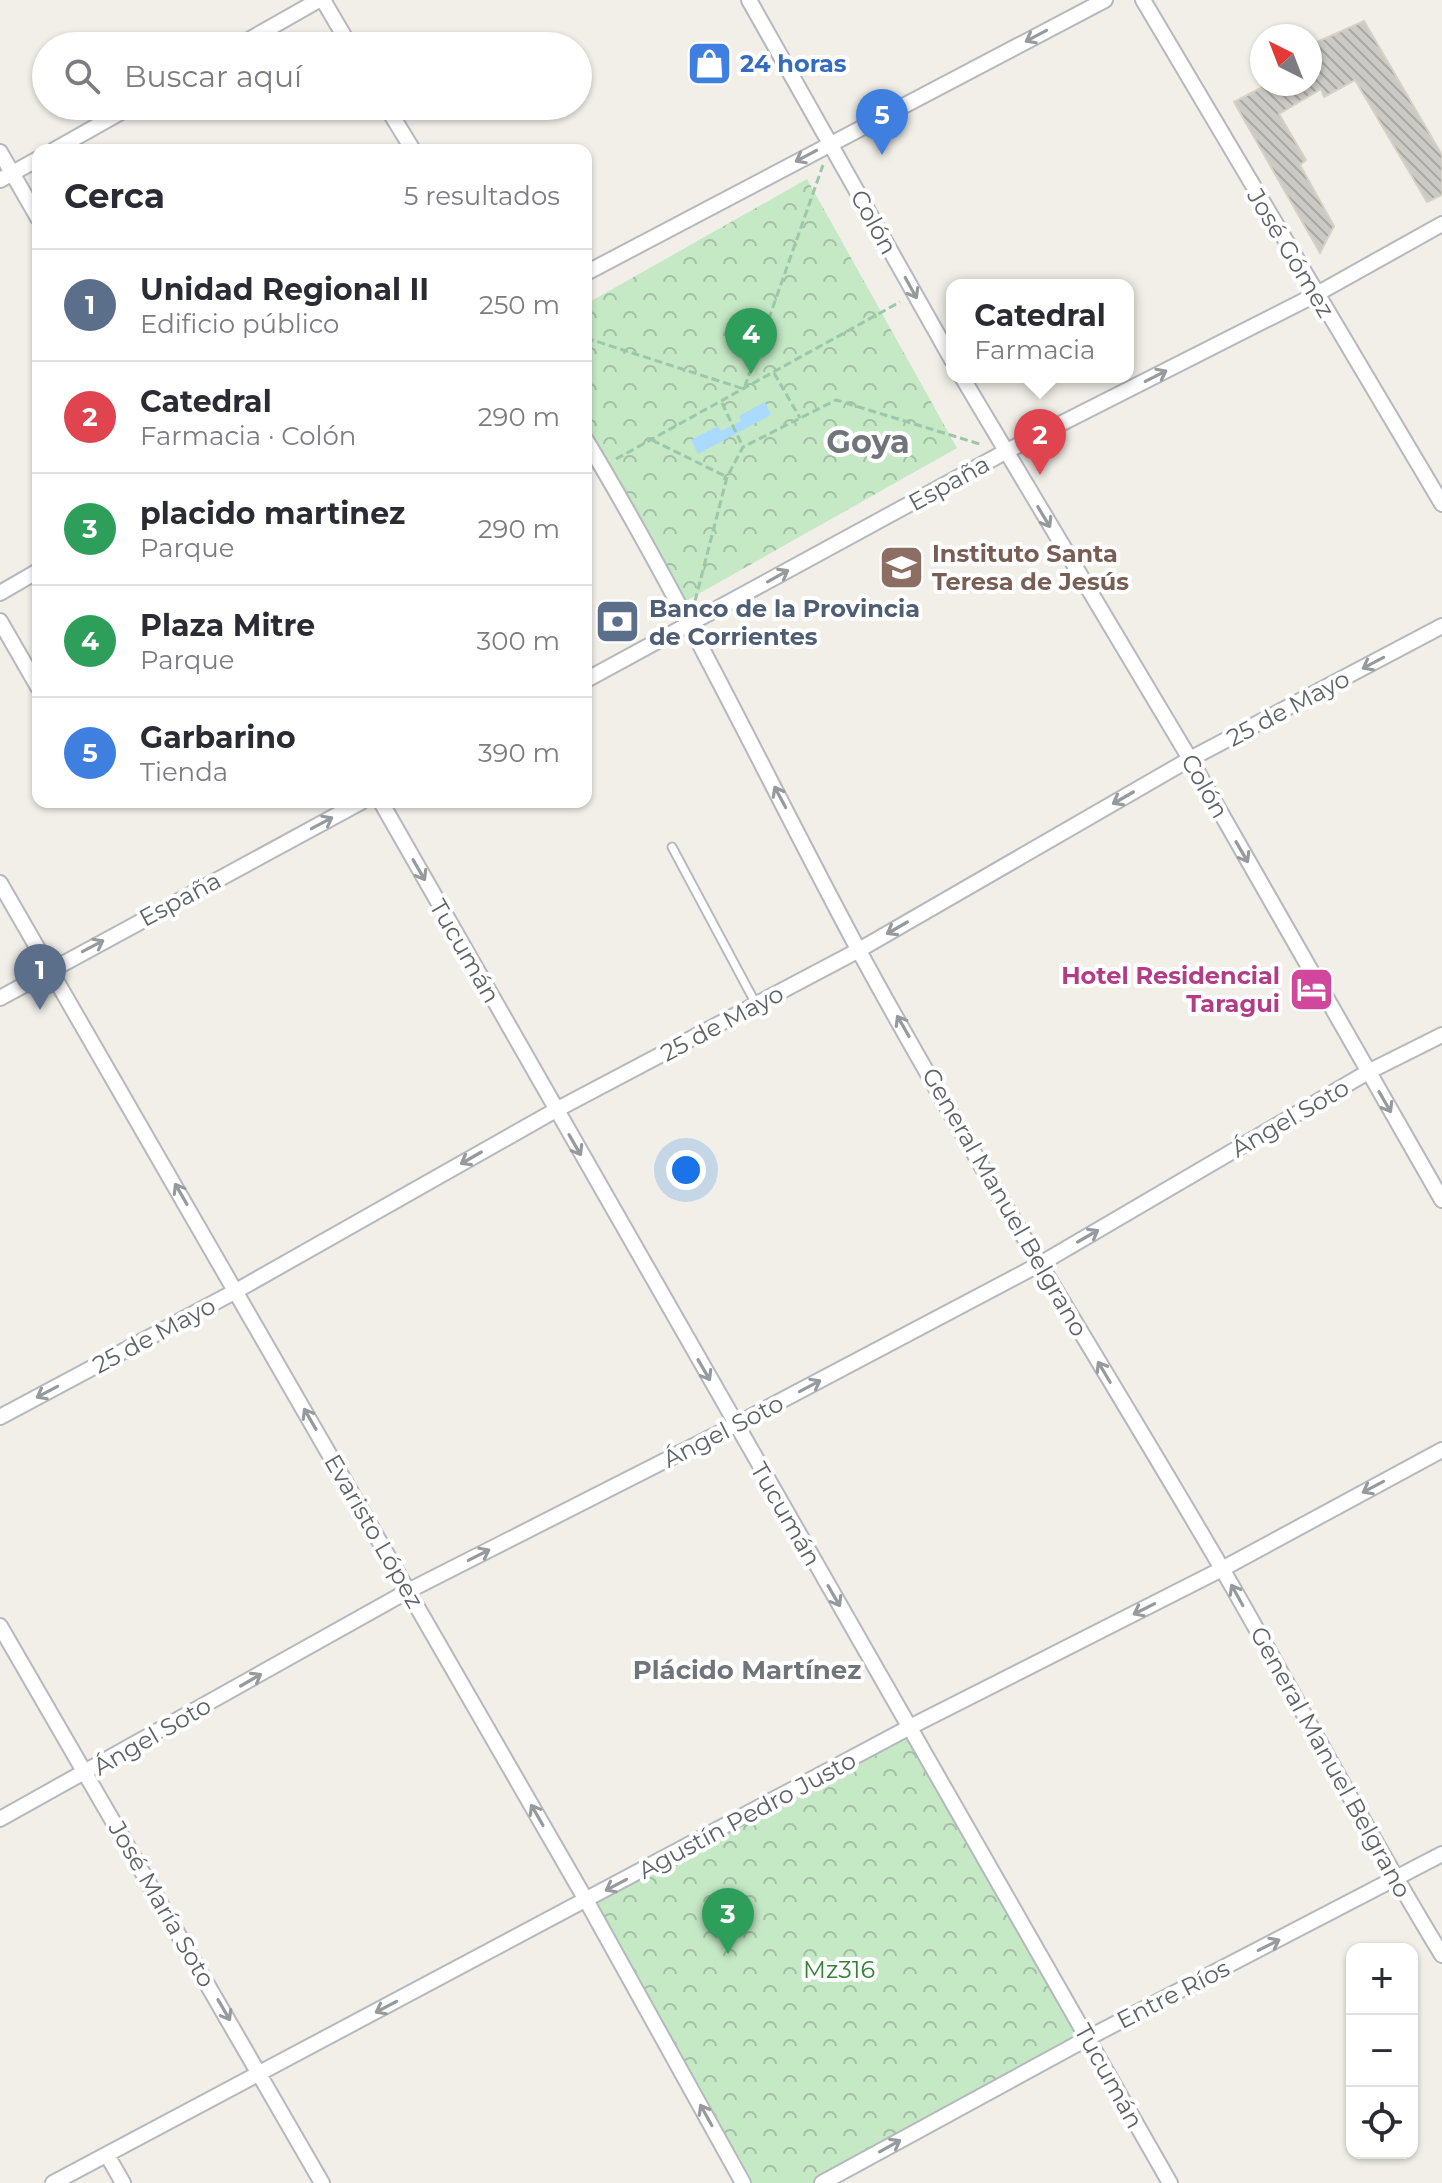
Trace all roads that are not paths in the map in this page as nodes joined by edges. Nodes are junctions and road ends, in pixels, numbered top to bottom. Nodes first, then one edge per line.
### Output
1 (321, 0) edge
2 (749, 0) edge
3 (1105, 0) edge
4 (1143, 0) edge
5 (263, 32) edge
6 (341, 32) edge
7 (107, 120) edge
8 (395, 120) edge
9 (831, 143) junction
10 (65, 144) edge
11 (409, 144) edge
12 (0, 152) edge
13 (32, 162) edge
14 (6, 177) edge
15 (32, 210) edge
16 (1442, 224) edge
17 (592, 270) edge
18 (1315, 295) junction
19 (946, 350) edge
20 (965, 383) edge
21 (592, 450) edge
22 (1005, 452) junction
23 (1442, 504) edge
24 (32, 574) edge
25 (0, 593) edge
26 (0, 621) edge
27 (690, 624) junction
28 (1442, 626) edge
29 (32, 677) edge
30 (592, 677) edge
31 (1190, 759) junction
32 (350, 808) edge
33 (384, 808) edge
34 (672, 847) dead end
35 (0, 883) edge
36 (859, 950) junction
37 (51, 969) junction
38 (0, 998) edge
39 (756, 1004) junction
40 (1442, 1035) edge
41 (1368, 1072) junction
42 (556, 1110) junction
43 (1442, 1200) edge
44 (1040, 1264) junction
45 (236, 1291) junction
46 (0, 1417) edge
47 (735, 1425) junction
48 (1442, 1450) edge
49 (1222, 1569) junction
50 (408, 1591) junction
51 (0, 1626) edge
52 (910, 1727) junction
53 (86, 1773) junction
54 (0, 1819) edge
55 (1442, 1854) edge
56 (1396, 1880) junction
57 (586, 1900) junction
58 (1442, 1955) edge
59 (1088, 2038) junction
60 (261, 2074) junction
61 (107, 2155) junction
62 (53, 2183) edge
63 (123, 2183) edge
64 (322, 2183) edge
65 (743, 2183) edge
66 (822, 2183) edge
67 (1170, 2183) edge

1 - 5 street
1 - 6 street
2 - 9 street, Colón
3 -> 9 street
4 - 18 street, José Gómez
7 - 10 street
8 - 11 street
9 -> 17 street
9 -> 19 street, Colón
12 - 14 street
13 - 14 street
14 - 15 street
16 - 18 street, España
22 -> 18 street, España
18 - 23 street, José Gómez
20 - 22 street, Colón
21 - 27 street, General Manuel Belgrano
27 -> 22 street, España
22 -> 31 street, Colón
24 - 25 street
26 - 29 street
27 - 30 street, España
36 -> 27 street, General Manuel Belgrano
28 -> 31 street, 25 de Mayo
31 -> 36 street, 25 de Mayo
31 -> 41 street, Colón
37 -> 32 street, España
33 -> 42 street, Tucumán
34 - 39 lane
35 - 37 street, Evaristo López
36 - 39 street, 25 de Mayo
44 -> 36 street, General Manuel Belgrano
37 - 38 street, España
45 -> 37 street, Evaristo López
39 - 42 street, 25 de Mayo
40 - 41 street, Ángel Soto
41 -> 43 street, Colón
44 -> 41 street, Ángel Soto
42 -> 45 street, 25 de Mayo
42 -> 47 street, Tucumán
47 -> 44 street, Ángel Soto
49 -> 44 street, General Manuel Belgrano
45 -> 46 street, 25 de Mayo
50 -> 45 street, Evaristo López
50 -> 47 street, Ángel Soto
47 -> 52 street, Tucumán
48 -> 49 street, Agustín Pedro Justo
49 -> 52 street, Agustín Pedro Justo
56 -> 49 street, General Manuel Belgrano
53 -> 50 street, Ángel Soto
57 -> 50 street, Evaristo López
51 - 53 street, José María Soto
52 -> 57 street, Agustín Pedro Justo
52 - 59 street, Tucumán
53 - 54 street, Ángel Soto
53 -> 60 street, José María Soto
55 - 56 street, Entre Ríos
56 - 58 street, General Manuel Belgrano
59 -> 56 street, Entre Ríos
57 -> 60 street, Agustín Pedro Justo
65 -> 57 street, Evaristo López
66 -> 59 street, Entre Ríos
59 - 67 street, Tucumán
60 - 61 street, Agustín Pedro Justo
60 - 64 street, José María Soto
61 - 62 street, Agustín Pedro Justo
61 - 63 street

